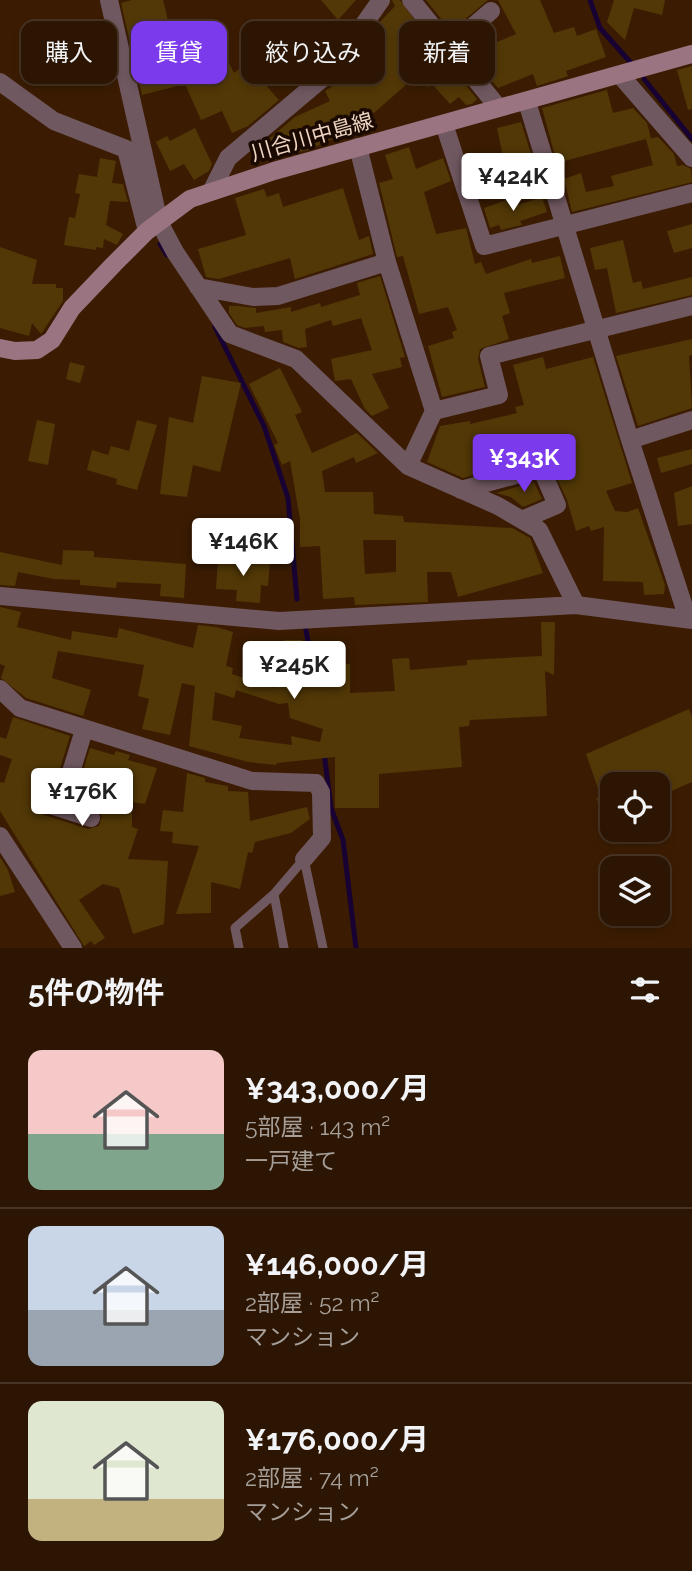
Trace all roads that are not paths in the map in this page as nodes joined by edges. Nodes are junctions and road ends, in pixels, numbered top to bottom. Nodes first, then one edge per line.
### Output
1 (109, 0) edge
2 (381, 0) edge
3 (411, 0) edge
4 (491, 11) dead end
5 (428, 21) edge
6 (479, 21) edge
7 (692, 54) edge
8 (620, 75) junction
9 (0, 82) edge
10 (479, 84) edge
11 (527, 102) junction
12 (498, 107) junction
13 (444, 124) junction
14 (358, 147) junction
15 (692, 158) edge
16 (212, 190) junction
17 (692, 193) edge
18 (565, 226) junction
19 (153, 227) junction
20 (387, 262) junction
21 (198, 287) junction
22 (692, 306) edge
23 (596, 330) junction
24 (0, 348) edge
25 (434, 411) junction
26 (692, 420) edge
27 (629, 440) junction
28 (408, 466) junction
29 (461, 490) junction
30 (524, 519) junction
31 (0, 596) edge
32 (576, 605) junction
33 (690, 619) edge
34 (0, 690) edge
35 (84, 730) junction
36 (91, 818) dead end
37 (0, 836) edge
38 (304, 859) junction
39 (274, 894) junction
40 (73, 948) edge
41 (240, 948) edge
42 (284, 948) edge
43 (323, 948) edge

1 - 19 street
2 - 16 street
3 - 5 street
4 - 6 street
7 - 8 main road, 川合川中島線
8 - 11 main road, 川合川中島線
8 - 15 street
9 - 19 street
10 - 12 street
11 - 12 main road, 川合川中島線
11 - 18 street
12 - 13 main road, 川合川中島線
13 - 14 main road, 川合川中島線
13 - 18 street
14 - 16 main road, 川合川中島線
14 - 20 street
16 - 19 main road, 川合川中島線
17 - 18 street
18 - 23 street
19 - 21 street
19 - 24 main road, 川合川中島線
20 - 21 street
20 - 25 street
21 - 28 street
22 - 23 street
23 - 25 street
23 - 27 street
25 - 28 street
26 - 27 street
27 - 33 street
28 - 29 street
29 - 30 street
29 - 30 street
30 - 32 street
31 - 32 street
32 - 33 street
34 - 35 street
35 - 36 street
35 - 38 street
37 - 40 street
38 - 39 lane
38 - 43 lane
39 - 41 lane
39 - 42 lane

